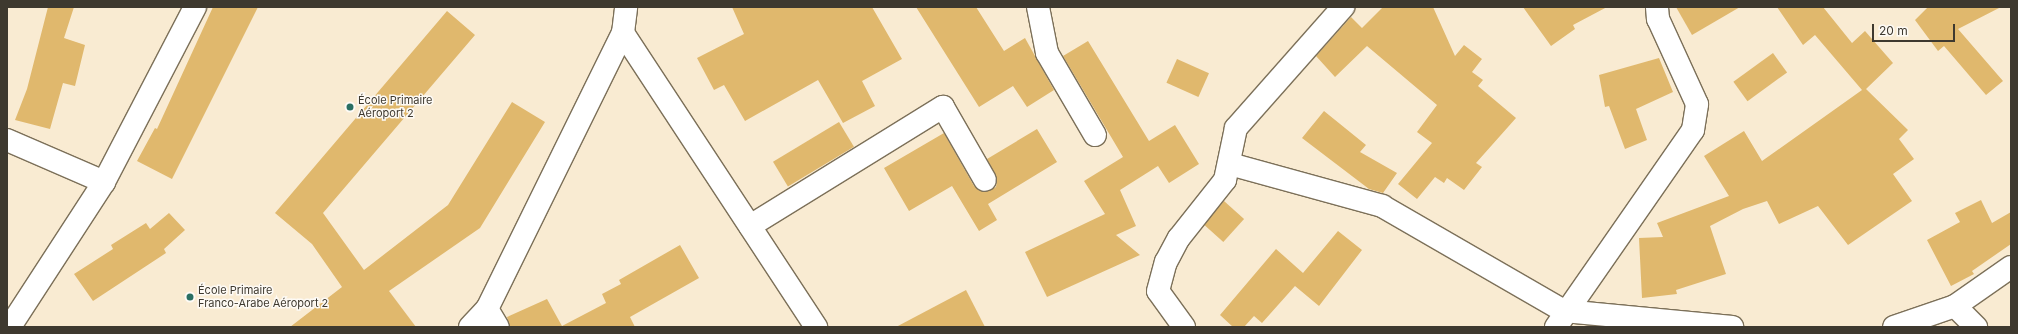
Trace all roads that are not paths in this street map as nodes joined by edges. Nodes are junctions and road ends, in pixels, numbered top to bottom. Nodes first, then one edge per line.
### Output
1 (195, 7) edge
2 (626, 7) edge
3 (1038, 7) edge
4 (1343, 7) edge
5 (1657, 7) edge
6 (623, 33) junction
7 (1095, 135) dead end
8 (7, 140) edge
9 (1230, 164) junction
10 (985, 180) dead end
11 (104, 182) junction
12 (750, 226) junction
13 (2011, 267) edge
14 (1955, 306) junction
15 (493, 318) edge
16 (1560, 319) edge
17 (10, 327) edge
18 (470, 327) edge
19 (816, 327) edge
20 (1184, 327) edge
21 (1732, 327) edge
22 (1894, 327) edge
23 (1976, 327) edge

1 - 11 street
2 - 6 street
3 - 7 street
4 - 9 street
5 - 16 street
6 - 12 street
6 - 15 street
8 - 11 street
9 - 16 street
9 - 20 street
10 - 12 street
11 - 17 street
12 - 19 street
13 - 14 street
14 - 22 street
14 - 23 street
15 - 18 street
16 - 21 street

